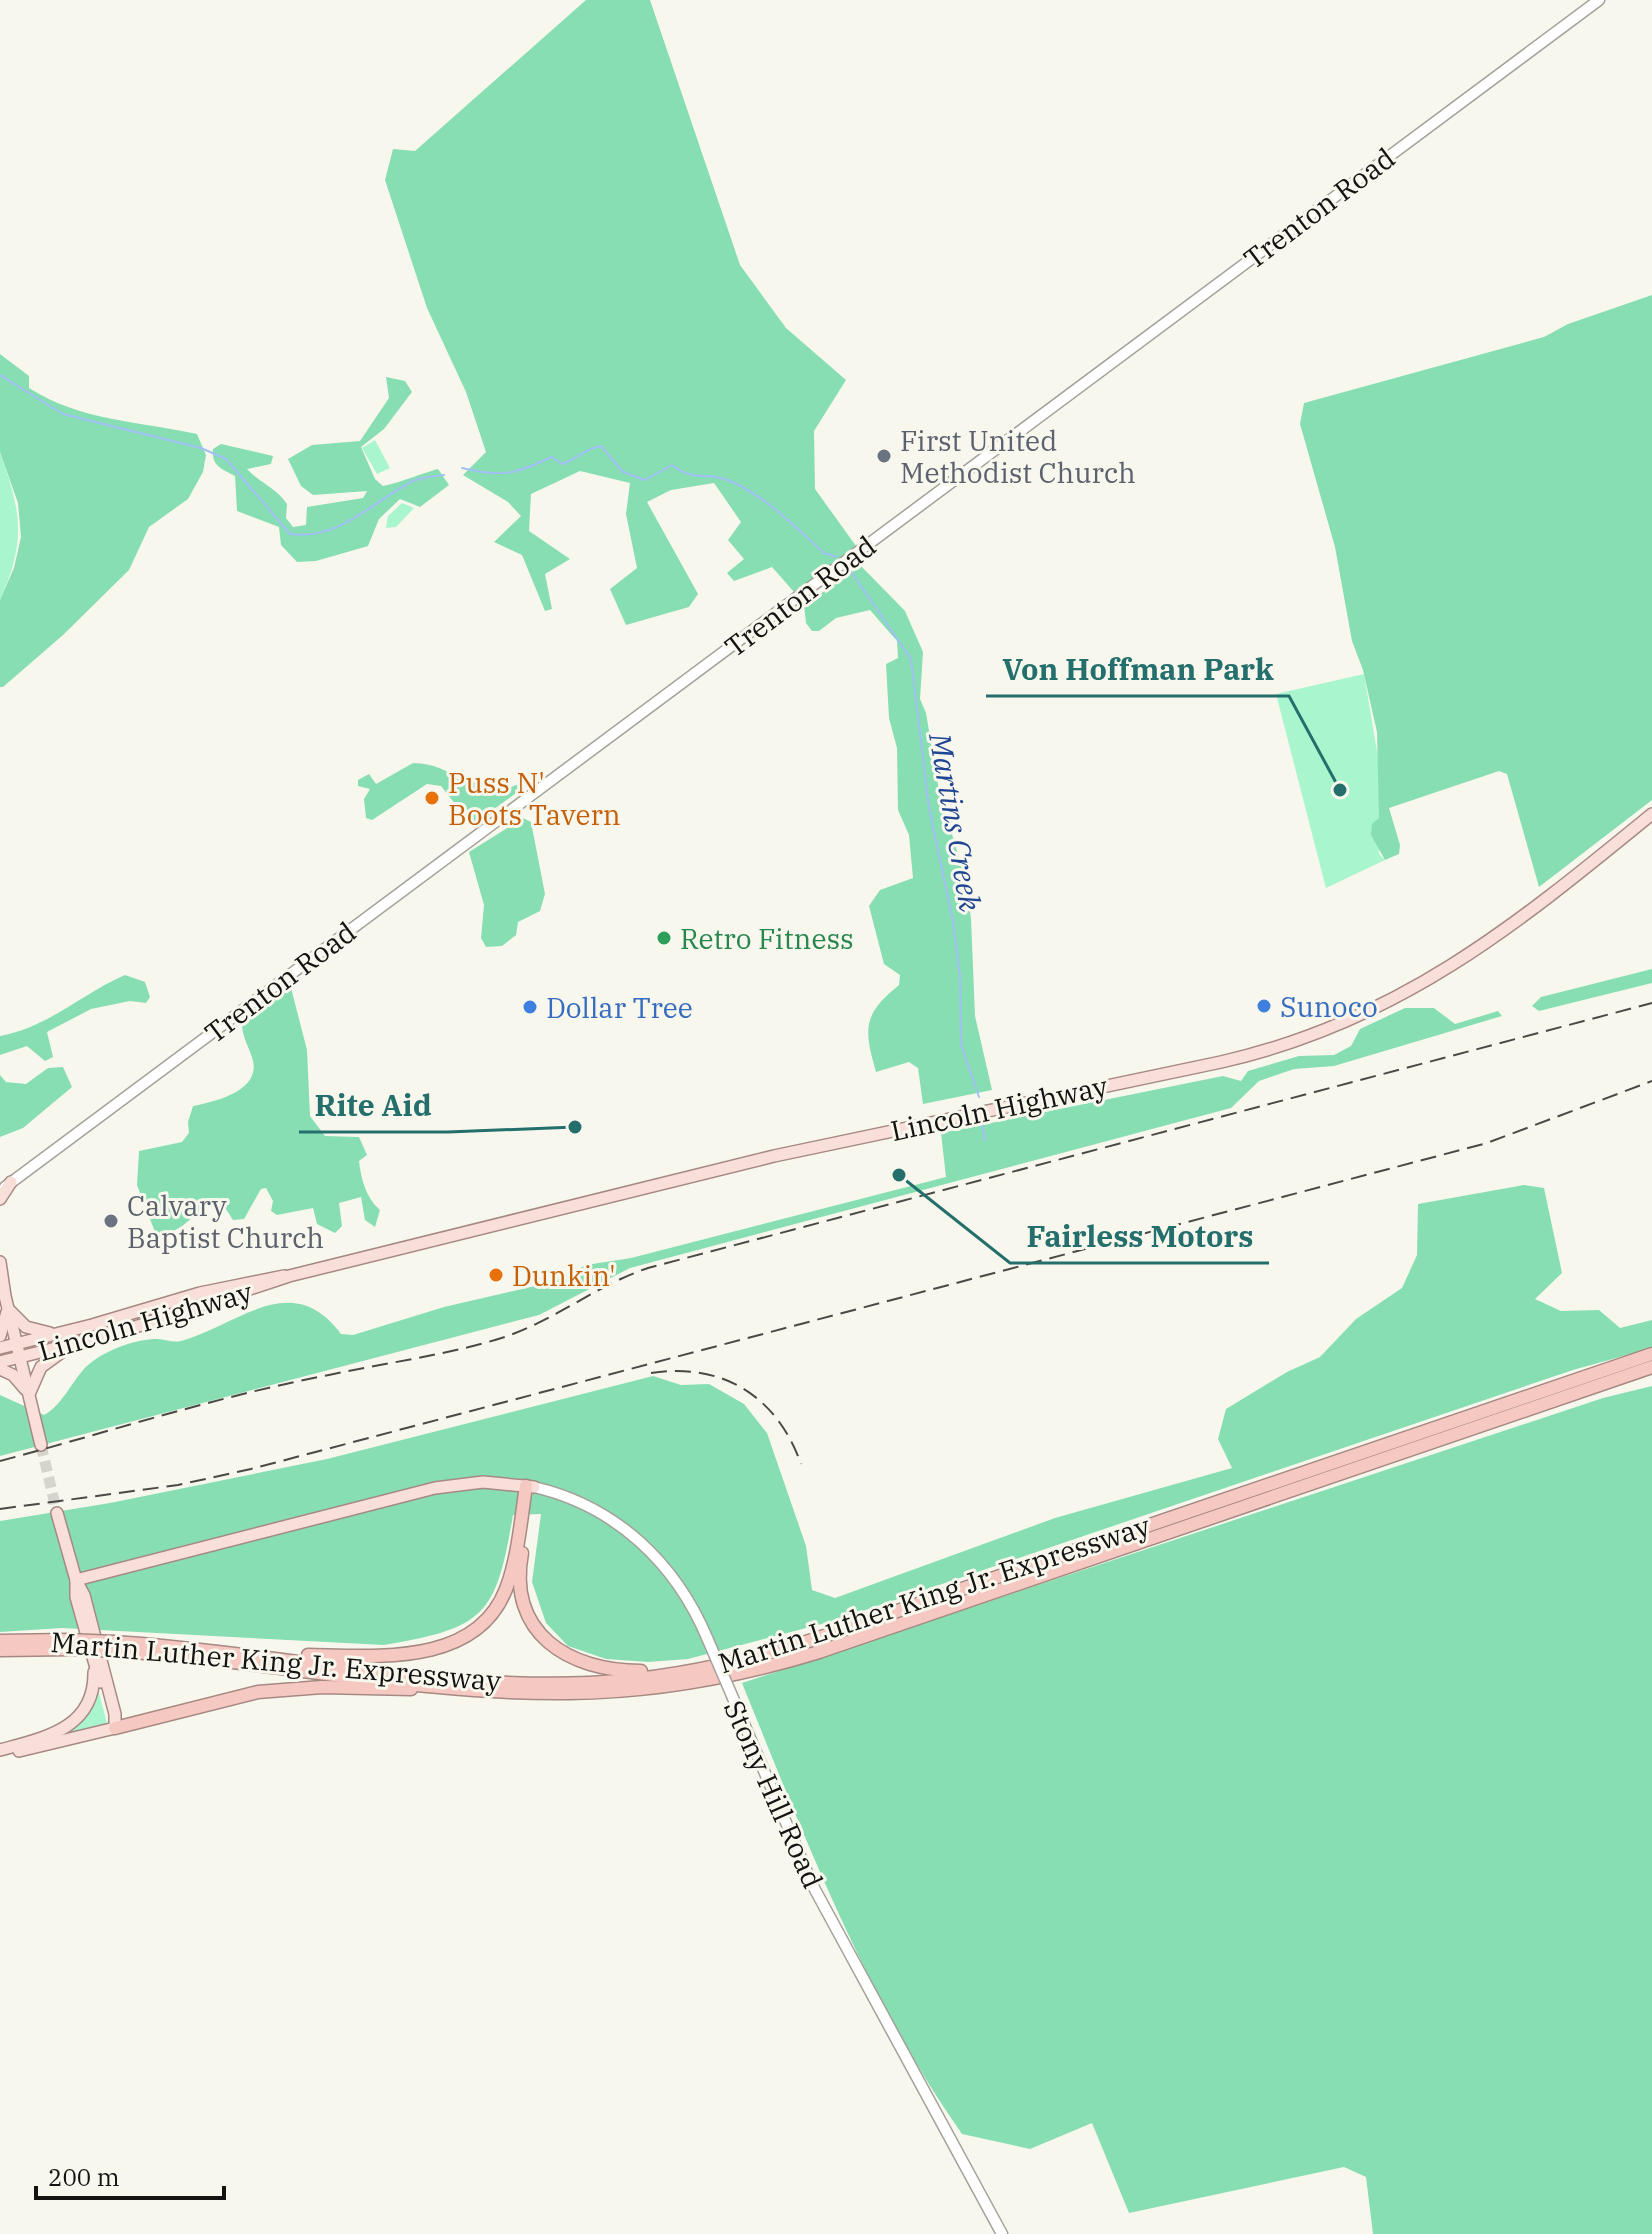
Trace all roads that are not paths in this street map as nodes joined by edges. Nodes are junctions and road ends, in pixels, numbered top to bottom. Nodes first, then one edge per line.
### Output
1 (1599, 0) edge
2 (1652, 814) edge
3 (4, 1186) edge
4 (0, 1199) edge
5 (0, 1262) edge
6 (289, 1276) junction
7 (4, 1297) edge
8 (61, 1333) junction
9 (0, 1336) edge
10 (17, 1344) junction
11 (72, 1345) junction
12 (0, 1348) edge
13 (1652, 1354) edge
14 (19, 1357) junction
15 (0, 1362) edge
16 (1652, 1367) edge
17 (0, 1369) edge
18 (29, 1396) junction
19 (41, 1445) tunnel mouth
20 (530, 1486) junction
21 (57, 1513) tunnel mouth
22 (76, 1580) junction
23 (0, 1641) edge
24 (70, 1645) junction
25 (115, 1647) junction
26 (0, 1650) edge
27 (230, 1653) junction
28 (93, 1664) junction
29 (704, 1669) junction
30 (498, 1691) junction
31 (115, 1728) junction
32 (0, 1753) edge
33 (1002, 2234) edge

1 - 3 main road, Trenton Road
2 - 6 main road, Lincoln Highway
3 - 4 main road
5 - 7 main road
6 - 8 main road, Lincoln Highway
6 - 11 main road, Lincoln Highway
7 - 8 main road
7 - 9 main road
7 - 10 main road
8 - 10 main road, Lincoln Highway
10 - 12 main road, Lincoln Highway
10 - 14 main road
11 - 14 main road, Lincoln Highway
11 - 18 main road
13 - 29 highway, Martin Luther King Jr. Expressway
14 - 15 main road, Lincoln Highway
14 - 18 main road
16 - 30 highway, Martin Luther King Jr. Expressway
17 - 18 main road
18 - 19 main road
20 - 22 main road, Stony Hill Road
20 - 27 highway
20 - 29 highway
20 - 33 main road, Stony Hill Road, bridge
21 - 22 main road
22 - 28 main road
22 - 31 main road
23 - 24 highway, Martin Luther King Jr. Expressway
24 - 25 highway, Martin Luther King Jr. Expressway, bridge
24 - 26 highway, Martin Luther King Jr. Expressway
25 - 27 highway, Martin Luther King Jr. Expressway
25 - 30 highway, Martin Luther King Jr. Expressway
27 - 29 highway, Martin Luther King Jr. Expressway
28 - 31 main road
28 - 32 main road
30 - 31 highway
31 - 32 main road

